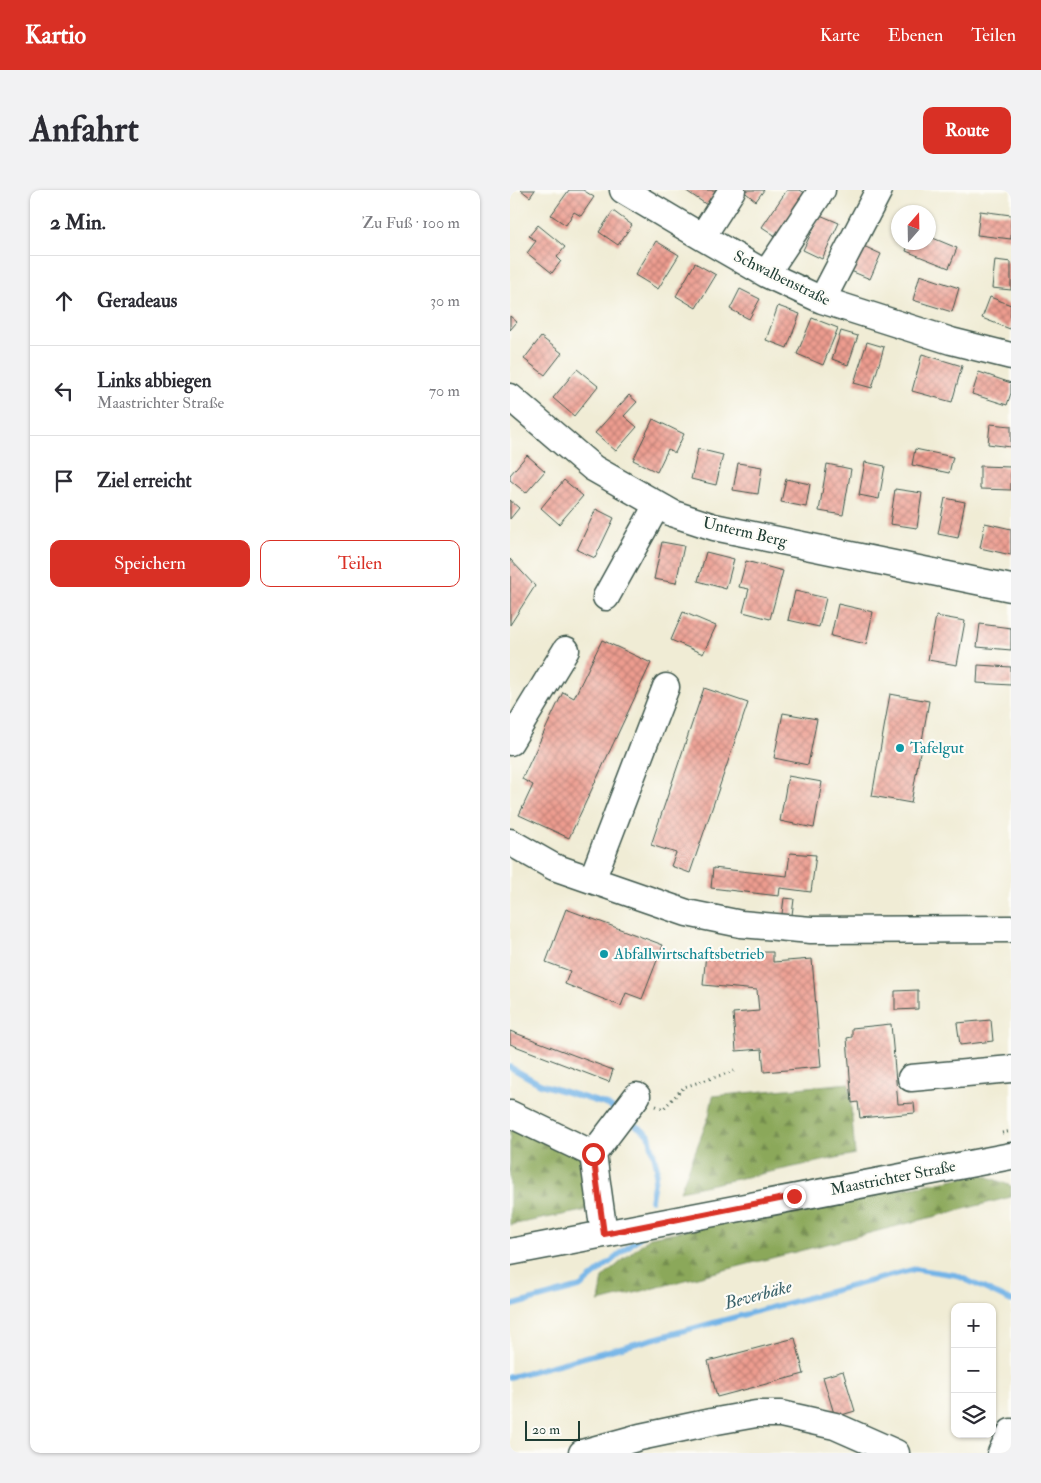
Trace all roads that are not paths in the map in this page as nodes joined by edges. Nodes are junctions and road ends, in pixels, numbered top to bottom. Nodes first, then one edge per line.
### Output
1 (624, 190) edge
2 (732, 190) edge
3 (822, 190) edge
4 (879, 190) edge
5 (702, 238) junction
6 (766, 274) junction
7 (822, 300) junction
8 (1011, 356) edge
9 (511, 400) edge
10 (657, 505) junction
11 (1011, 588) edge
12 (606, 597) dead end
13 (566, 650) dead end
14 (666, 687) dead end
15 (510, 742) edge
16 (510, 842) edge
17 (592, 880) junction
18 (1011, 929) edge
19 (1011, 1070) edge
20 (911, 1078) dead end
21 (626, 1111) road end
22 (510, 1114) edge
23 (593, 1154) junction
24 (1011, 1156) edge
25 (604, 1234) junction
26 (510, 1252) edge
27 (1011, 1432) edge
28 (582, 1453) edge
29 (896, 1453) edge
30 (1001, 1453) edge

1 - 5 street, Schwalbenstraße
2 - 5 street
3 - 6 street
4 - 7 street
5 - 6 street, Schwalbenstraße
6 - 7 street, Schwalbenstraße
7 - 8 street, Schwalbenstraße
9 - 10 street, Unterm Berg
10 - 11 street, Unterm Berg
10 - 12 street
13 - 15 street
14 - 17 street
16 - 17 street
17 - 18 street
19 - 20 street
21 - 23 street
22 - 23 street
23 - 25 street
24 - 25 street, Maastrichter Straße
25 - 26 street, Maastrichter Straße
27 - 30 street
28 - 29 street

